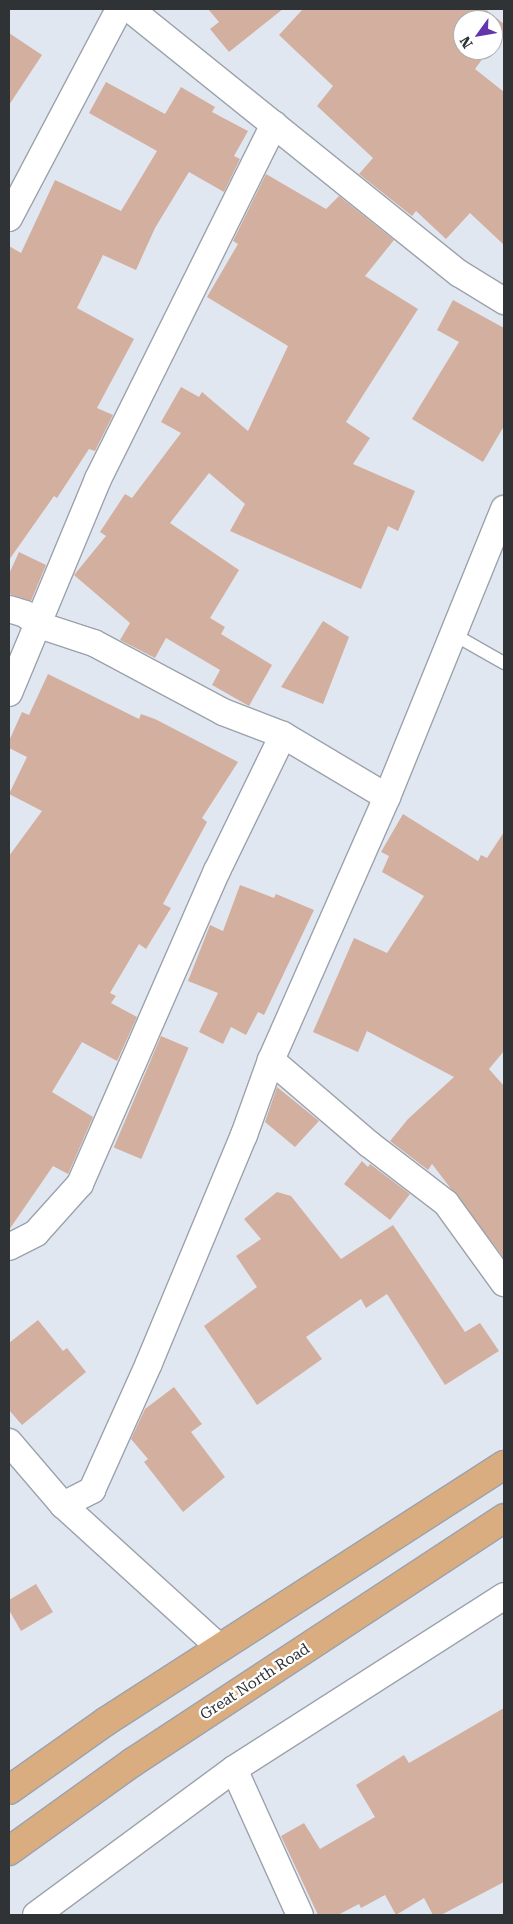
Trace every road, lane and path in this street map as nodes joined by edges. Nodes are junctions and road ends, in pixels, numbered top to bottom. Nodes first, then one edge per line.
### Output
1 (119, 9) edge
2 (130, 9) edge
3 (274, 124) junction
4 (9, 218) edge
5 (504, 301) edge
6 (504, 509) edge
7 (9, 609) edge
8 (39, 625) junction
9 (453, 634) junction
10 (504, 663) edge
11 (9, 693) edge
12 (283, 736) junction
13 (387, 797) junction
14 (270, 1060) junction
15 (9, 1247) edge
16 (504, 1283) edge
17 (9, 1442) edge
18 (504, 1465) edge
19 (63, 1506) junction
20 (504, 1518) edge
21 (504, 1596) edge
22 (219, 1647) junction
23 (234, 1769) junction
24 (9, 1790) edge
25 (9, 1851) edge
26 (50, 1910) edge
27 (300, 1915) edge

1 - 4 street
2 - 3 street
3 - 5 street
3 - 8 street
6 - 9 street
7 - 8 street
8 - 11 street
8 - 12 street
9 - 10 lane
9 - 13 street
12 - 13 street
12 - 15 street
13 - 14 street
14 - 16 street
14 - 19 street
17 - 19 street
18 - 22 main road
19 - 22 street
20 - 25 main road, Great North Road
21 - 23 street
22 - 24 main road
23 - 26 street
23 - 27 street

